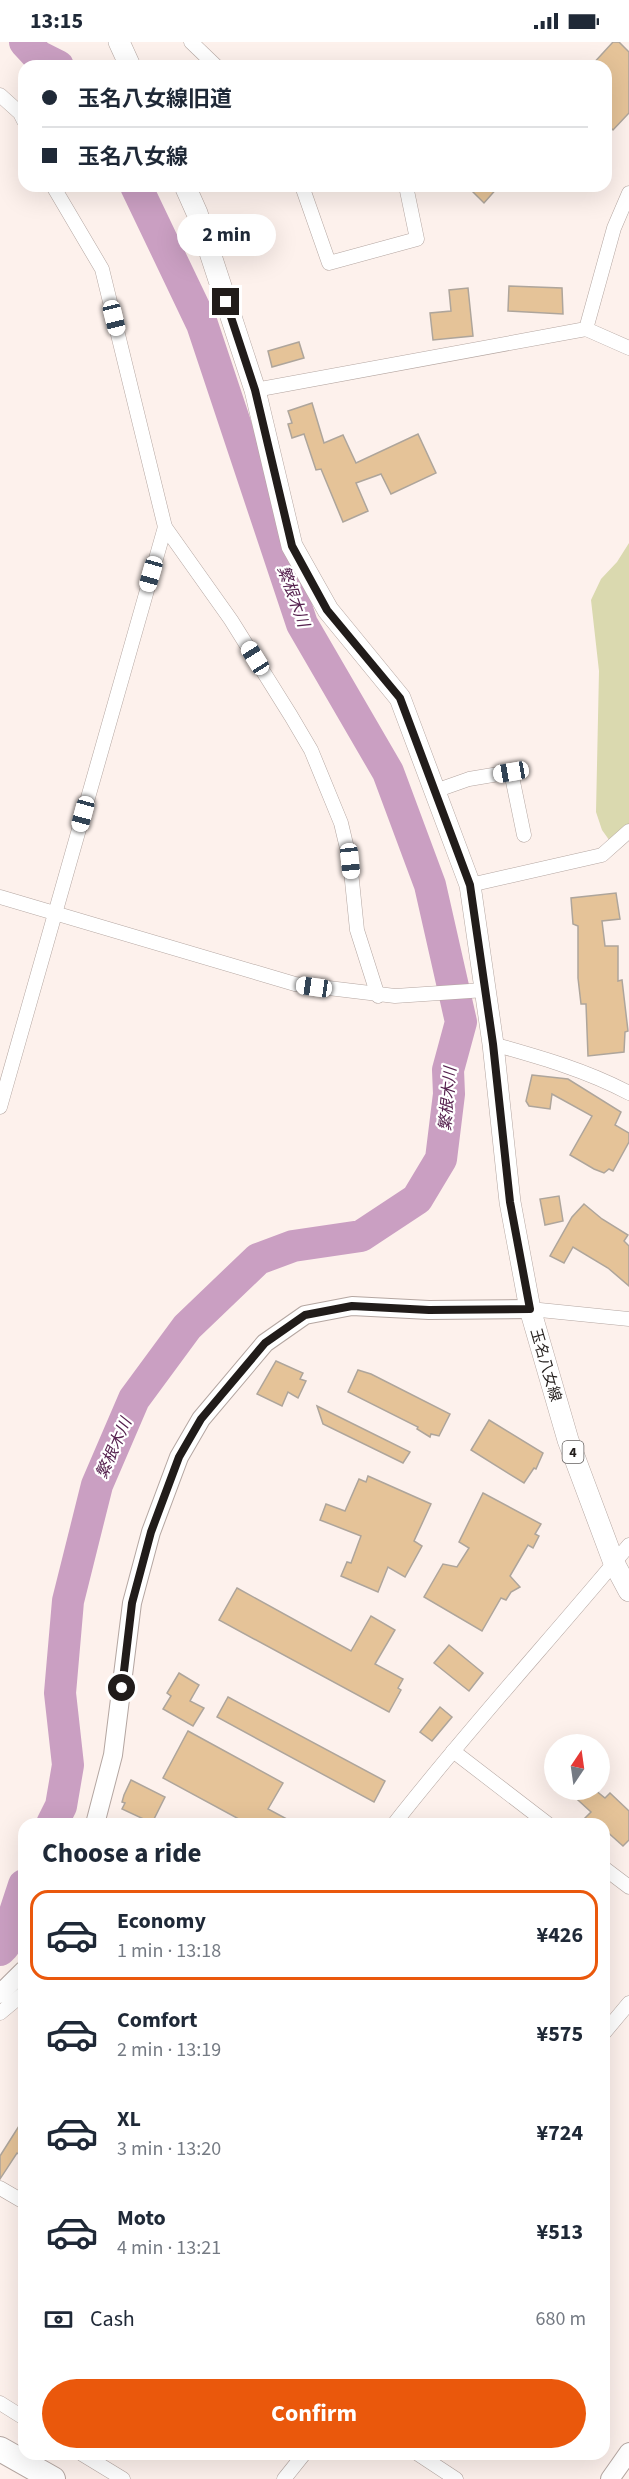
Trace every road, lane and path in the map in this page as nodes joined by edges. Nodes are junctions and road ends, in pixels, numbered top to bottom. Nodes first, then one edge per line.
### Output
1 (119, 42) edge
2 (191, 42) edge
3 (127, 60) edge
4 (210, 60) edge
5 (0, 95) edge
6 (18, 111) edge
7 (57, 192) edge
8 (188, 192) edge
9 (304, 192) edge
10 (407, 192) edge
11 (629, 193) edge
12 (586, 329) junction
13 (629, 348) edge
14 (255, 390) junction
15 (165, 527) junction
16 (435, 791) junction
17 (629, 831) edge
18 (524, 835) dead end
19 (470, 885) junction
20 (0, 897) edge
21 (57, 914) junction
22 (476, 990) junction
23 (378, 996) junction
24 (493, 1044) junction
25 (629, 1093) edge
26 (0, 1107) edge
27 (530, 1309) junction
28 (629, 1319) edge
29 (629, 1545) edge
30 (614, 1563) junction
31 (629, 1591) edge
32 (453, 1750) junction
33 (97, 1818) edge
34 (399, 1818) edge
35 (540, 1818) edge
36 (610, 1873) edge
37 (629, 1887) edge
38 (18, 1976) edge
39 (0, 1994) edge
40 (18, 1998) edge
41 (629, 2003) edge
42 (0, 2013) edge
43 (610, 2026) edge
44 (0, 2188) edge
45 (18, 2198) edge
46 (0, 2403) edge
47 (18, 2414) edge
48 (0, 2449) edge
49 (629, 2452) edge
50 (18, 2459) edge
51 (19, 2460) edge
52 (92, 2460) edge
53 (299, 2460) edge
54 (427, 2460) edge
55 (53, 2479) edge
56 (123, 2479) edge
57 (284, 2479) edge
58 (456, 2479) edge
59 (610, 2479) edge

1 - 3 main road
2 - 4 street
5 - 6 street
7 - 15 street
8 - 14 main road, 玉名八女線 / 4
9 - 10 street
11 - 12 street
12 - 13 street
12 - 14 street
14 - 16 main road, 玉名八女線 / 4
15 - 21 street
15 - 23 street
16 - 18 street
16 - 19 main road, 玉名八女線 / 4
17 - 19 street
19 - 22 main road, 玉名八女線 / 4
20 - 21 street
21 - 23 street
21 - 26 street
22 - 23 street
22 - 24 main road, 玉名八女線 / 4
24 - 25 street
24 - 27 main road, 玉名八女線 / 4
27 - 28 street
27 - 30 main road, 玉名八女線 / 4
27 - 33 street
29 - 30 street
30 - 31 main road, 玉名八女線 / 4
30 - 32 street
32 - 34 street
32 - 35 street
36 - 37 street
38 - 39 street
40 - 42 street
41 - 43 street
44 - 45 street
46 - 47 street
48 - 50 highway
49 - 59 street
51 - 55 highway
52 - 56 street
53 - 57 street
54 - 58 street

